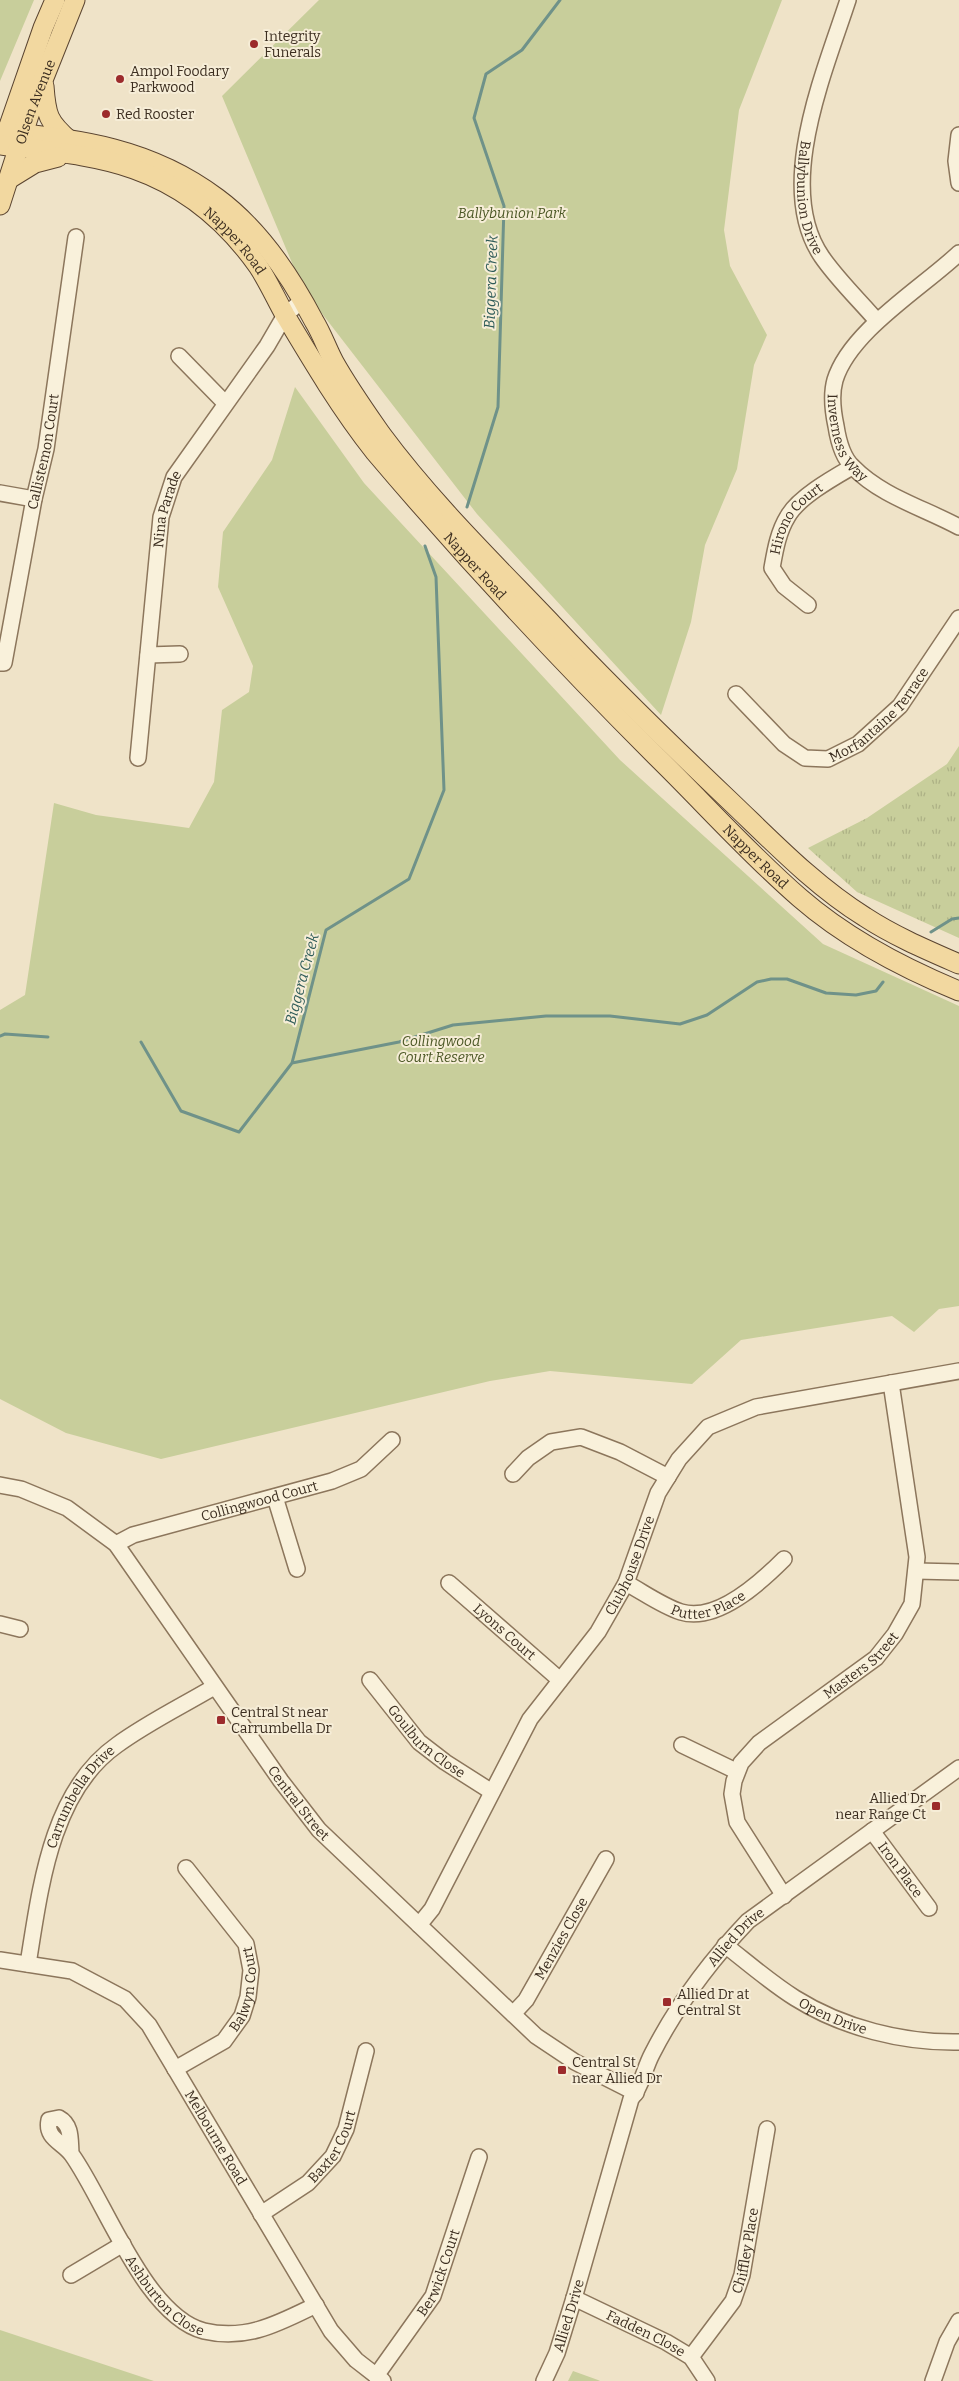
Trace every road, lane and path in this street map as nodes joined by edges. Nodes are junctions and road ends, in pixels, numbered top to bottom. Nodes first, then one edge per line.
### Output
1 (55, 0) edge
2 (75, 0) edge
3 (848, 0) edge
4 (44, 80) junction
5 (17, 100) junction
6 (0, 113) edge
7 (959, 135) edge
8 (7, 142) edge
9 (71, 148) junction
10 (9, 179) junction
11 (959, 183) edge
12 (0, 205) edge
13 (76, 237) dead end
14 (959, 253) edge
15 (302, 301) junction
16 (286, 315) junction
17 (877, 321) junction
18 (179, 356) dead end
19 (225, 403) junction
20 (852, 467) junction
21 (0, 493) edge
22 (34, 499) junction
23 (959, 527) edge
24 (808, 605) dead end
25 (959, 618) edge
26 (180, 654) dead end
27 (148, 655) junction
28 (0, 662) edge
29 (736, 694) dead end
30 (138, 758) dead end
31 (959, 964) edge
32 (959, 991) edge
33 (959, 1371) edge
34 (891, 1383) junction
35 (392, 1440) dead end
36 (513, 1474) dead end
37 (668, 1477) junction
38 (0, 1485) edge
39 (275, 1497) junction
40 (116, 1544) junction
41 (784, 1559) dead end
42 (297, 1569) dead end
43 (916, 1571) junction
44 (959, 1572) edge
45 (626, 1582) junction
46 (449, 1583) dead end
47 (0, 1624) edge
48 (20, 1629) dead end
49 (370, 1680) dead end
50 (560, 1680) junction
51 (214, 1687) junction
52 (682, 1745) dead end
53 (959, 1768) edge
54 (736, 1771) junction
55 (492, 1792) junction
56 (872, 1831) junction
57 (606, 1859) dead end
58 (186, 1868) dead end
59 (784, 1896) junction
60 (929, 1908) dead end
61 (418, 1925) junction
62 (725, 1946) junction
63 (0, 1960) edge
64 (28, 1964) junction
65 (513, 2014) junction
66 (959, 2042) edge
67 (366, 2051) dead end
68 (175, 2069) junction
69 (636, 2093) junction
70 (767, 2129) dead end
71 (71, 2153) dead end
72 (479, 2157) dead end
73 (261, 2214) junction
74 (122, 2244) junction
75 (71, 2275) dead end
76 (574, 2298) junction
77 (316, 2305) junction
78 (959, 2321) edge
79 (691, 2357) junction
80 (380, 2378) edge
81 (544, 2381) edge
82 (707, 2381) edge
83 (933, 2381) edge

1 - 5 main road, Olsen Avenue
2 - 4 main road, Olsen Avenue
3 - 17 street, Ballybunion Drive
4 - 8 main road, Olsen Avenue
4 - 9 main road
5 - 6 main road
5 - 8 main road, Olsen Avenue
7 - 11 street
8 - 9 main road, Napper Road
8 - 10 main road, Olsen Avenue
9 - 10 main road
9 - 15 main road, Napper Road
9 - 16 main road, Napper Road
10 - 12 main road, Olsen Avenue
13 - 22 street, Callistemon Court
14 - 17 street, Inverness Way
15 - 16 street, Nina Parade
15 - 31 main road, Napper Road
16 - 19 street, Nina Parade
16 - 32 main road, Napper Road
17 - 20 street, Inverness Way
18 - 19 street
19 - 27 street, Nina Parade
20 - 23 street, Inverness Way
20 - 24 street, Hirono Court
21 - 22 street
22 - 28 street, Callistemon Court
25 - 29 street, Morfantaine Terrace
26 - 27 street
27 - 30 street, Nina Parade
33 - 34 street, Clubhouse Drive
34 - 37 street, Clubhouse Drive
34 - 43 street, Masters Street
35 - 39 street, Collingwood Court
36 - 37 street
37 - 45 street, Clubhouse Drive
38 - 40 street, Central Street
39 - 40 street, Collingwood Court
39 - 42 street
40 - 51 street, Central Street
41 - 45 street, Putter Place
43 - 44 street
43 - 54 street, Masters Street
45 - 50 street, Clubhouse Drive
46 - 50 street, Lyons Court
47 - 48 street
49 - 55 street, Goulburn Close
50 - 55 street, Clubhouse Drive
51 - 61 street, Central Street
51 - 64 street, Carrumbella Drive
52 - 54 street
53 - 56 street, Allied Drive
54 - 59 street
55 - 61 street, Clubhouse Drive
56 - 59 street, Allied Drive
56 - 60 street, Iron Place
57 - 65 street, Menzies Close
58 - 68 street, Balwyn Court
59 - 62 street, Allied Drive
61 - 65 street, Central Street
62 - 66 street, Open Drive
62 - 69 street, Allied Drive
63 - 64 street, Melbourne Road
64 - 68 street, Melbourne Road
65 - 69 street, Central Street
67 - 73 street, Baxter Court
68 - 73 street, Melbourne Road
69 - 76 street, Allied Drive
70 - 79 street, Chiffley Place
71 - 74 street, Ashburton Close
72 - 80 street, Berwick Court
73 - 77 street, Melbourne Road
74 - 75 street
74 - 77 street, Ashburton Close
76 - 79 street, Fadden Close
76 - 81 street, Allied Drive
77 - 80 street, Melbourne Road
78 - 83 street
79 - 82 street, Fadden Close

